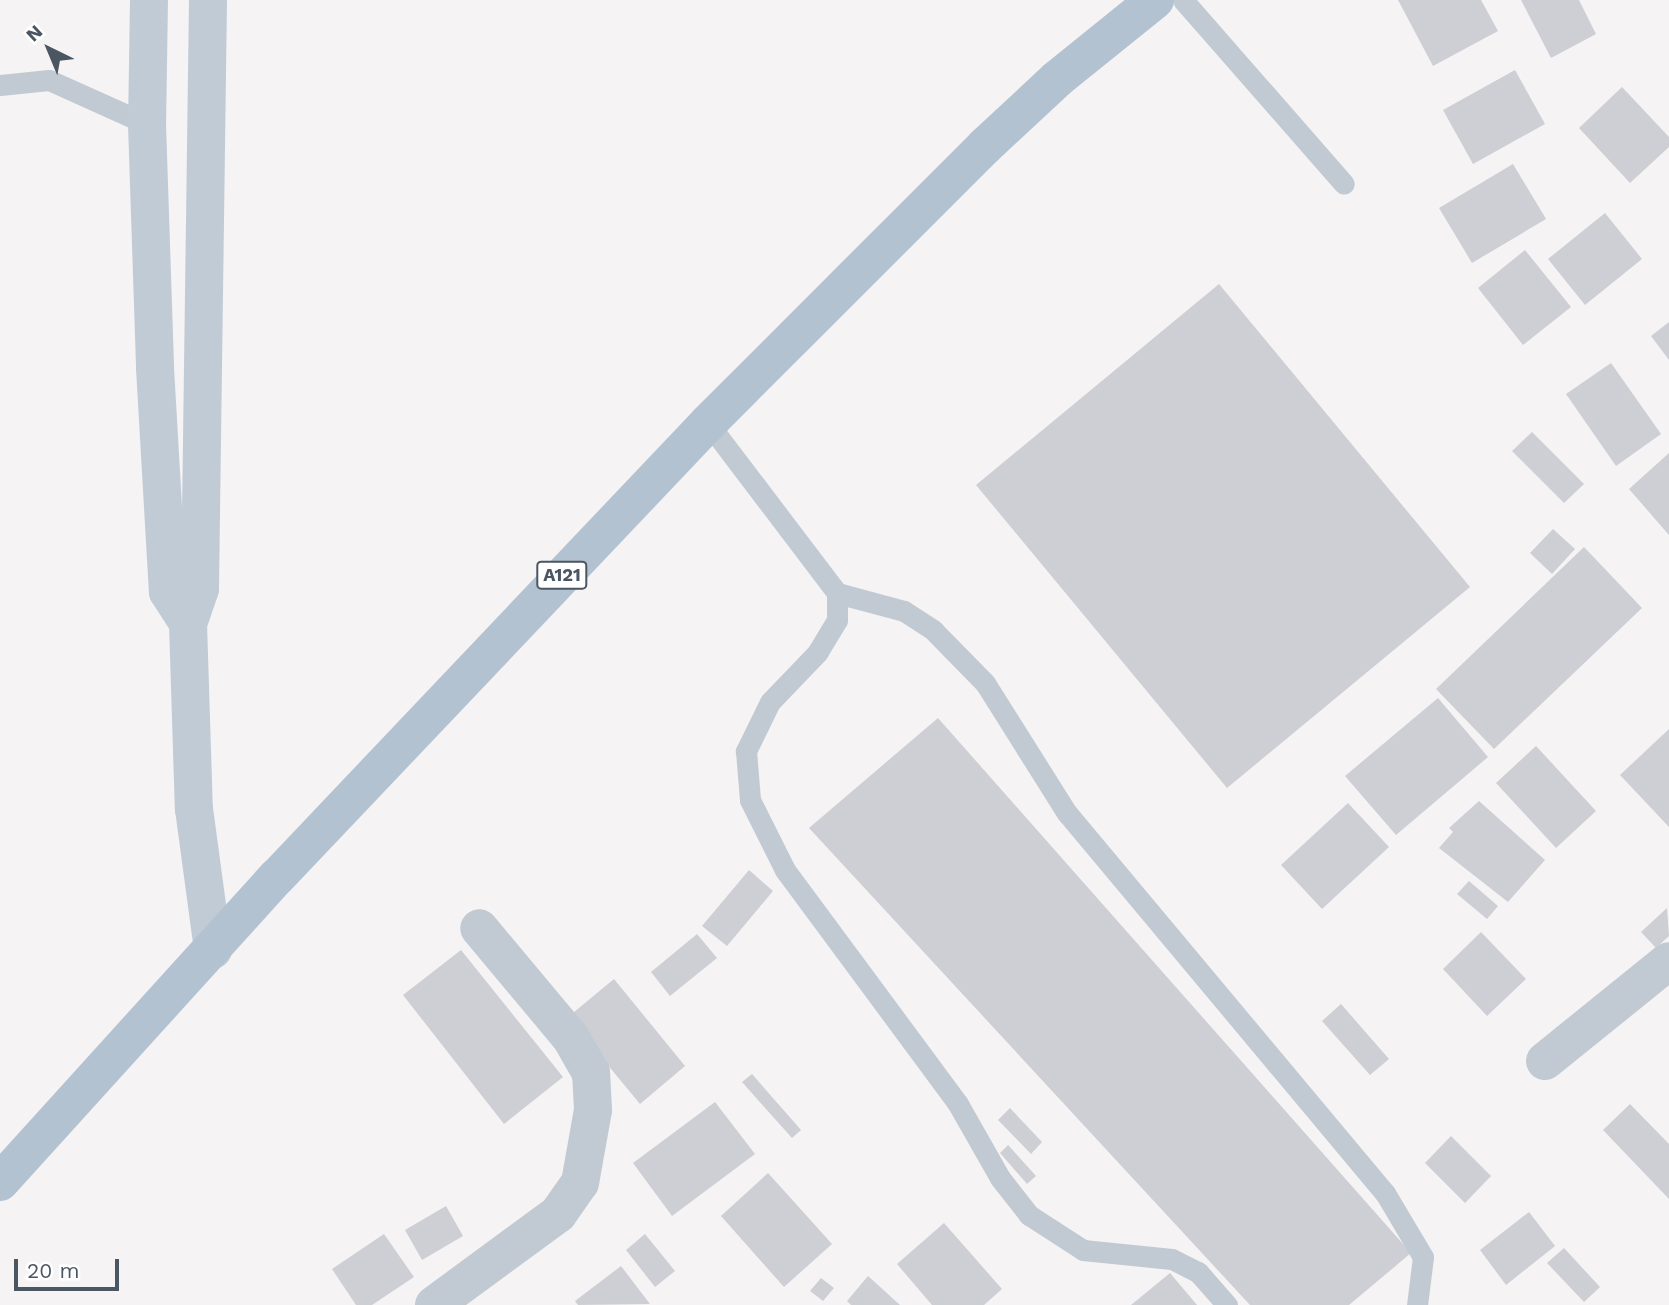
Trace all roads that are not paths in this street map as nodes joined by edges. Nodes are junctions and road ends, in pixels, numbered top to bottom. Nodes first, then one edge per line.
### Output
1 (149, 0) edge
2 (208, 0) edge
3 (1155, 0) edge
4 (1184, 0) edge
5 (0, 85) edge
6 (147, 124) junction
7 (1345, 184) dead end
8 (708, 424) junction
9 (837, 593) junction
10 (188, 623) junction
11 (479, 928) dead end
12 (213, 950) junction
13 (1669, 961) edge
14 (1545, 1061) dead end
15 (0, 1182) edge
16 (434, 1305) edge
17 (1227, 1305) edge
18 (1417, 1305) edge

1 - 6 main road
2 - 10 main road
3 - 8 main road, A121
4 - 7 lane
5 - 6 lane
6 - 10 main road
8 - 9 lane
8 - 12 main road, A121
9 - 17 lane
9 - 18 lane
10 - 12 main road
11 - 16 street
12 - 15 main road, A121
13 - 14 street

